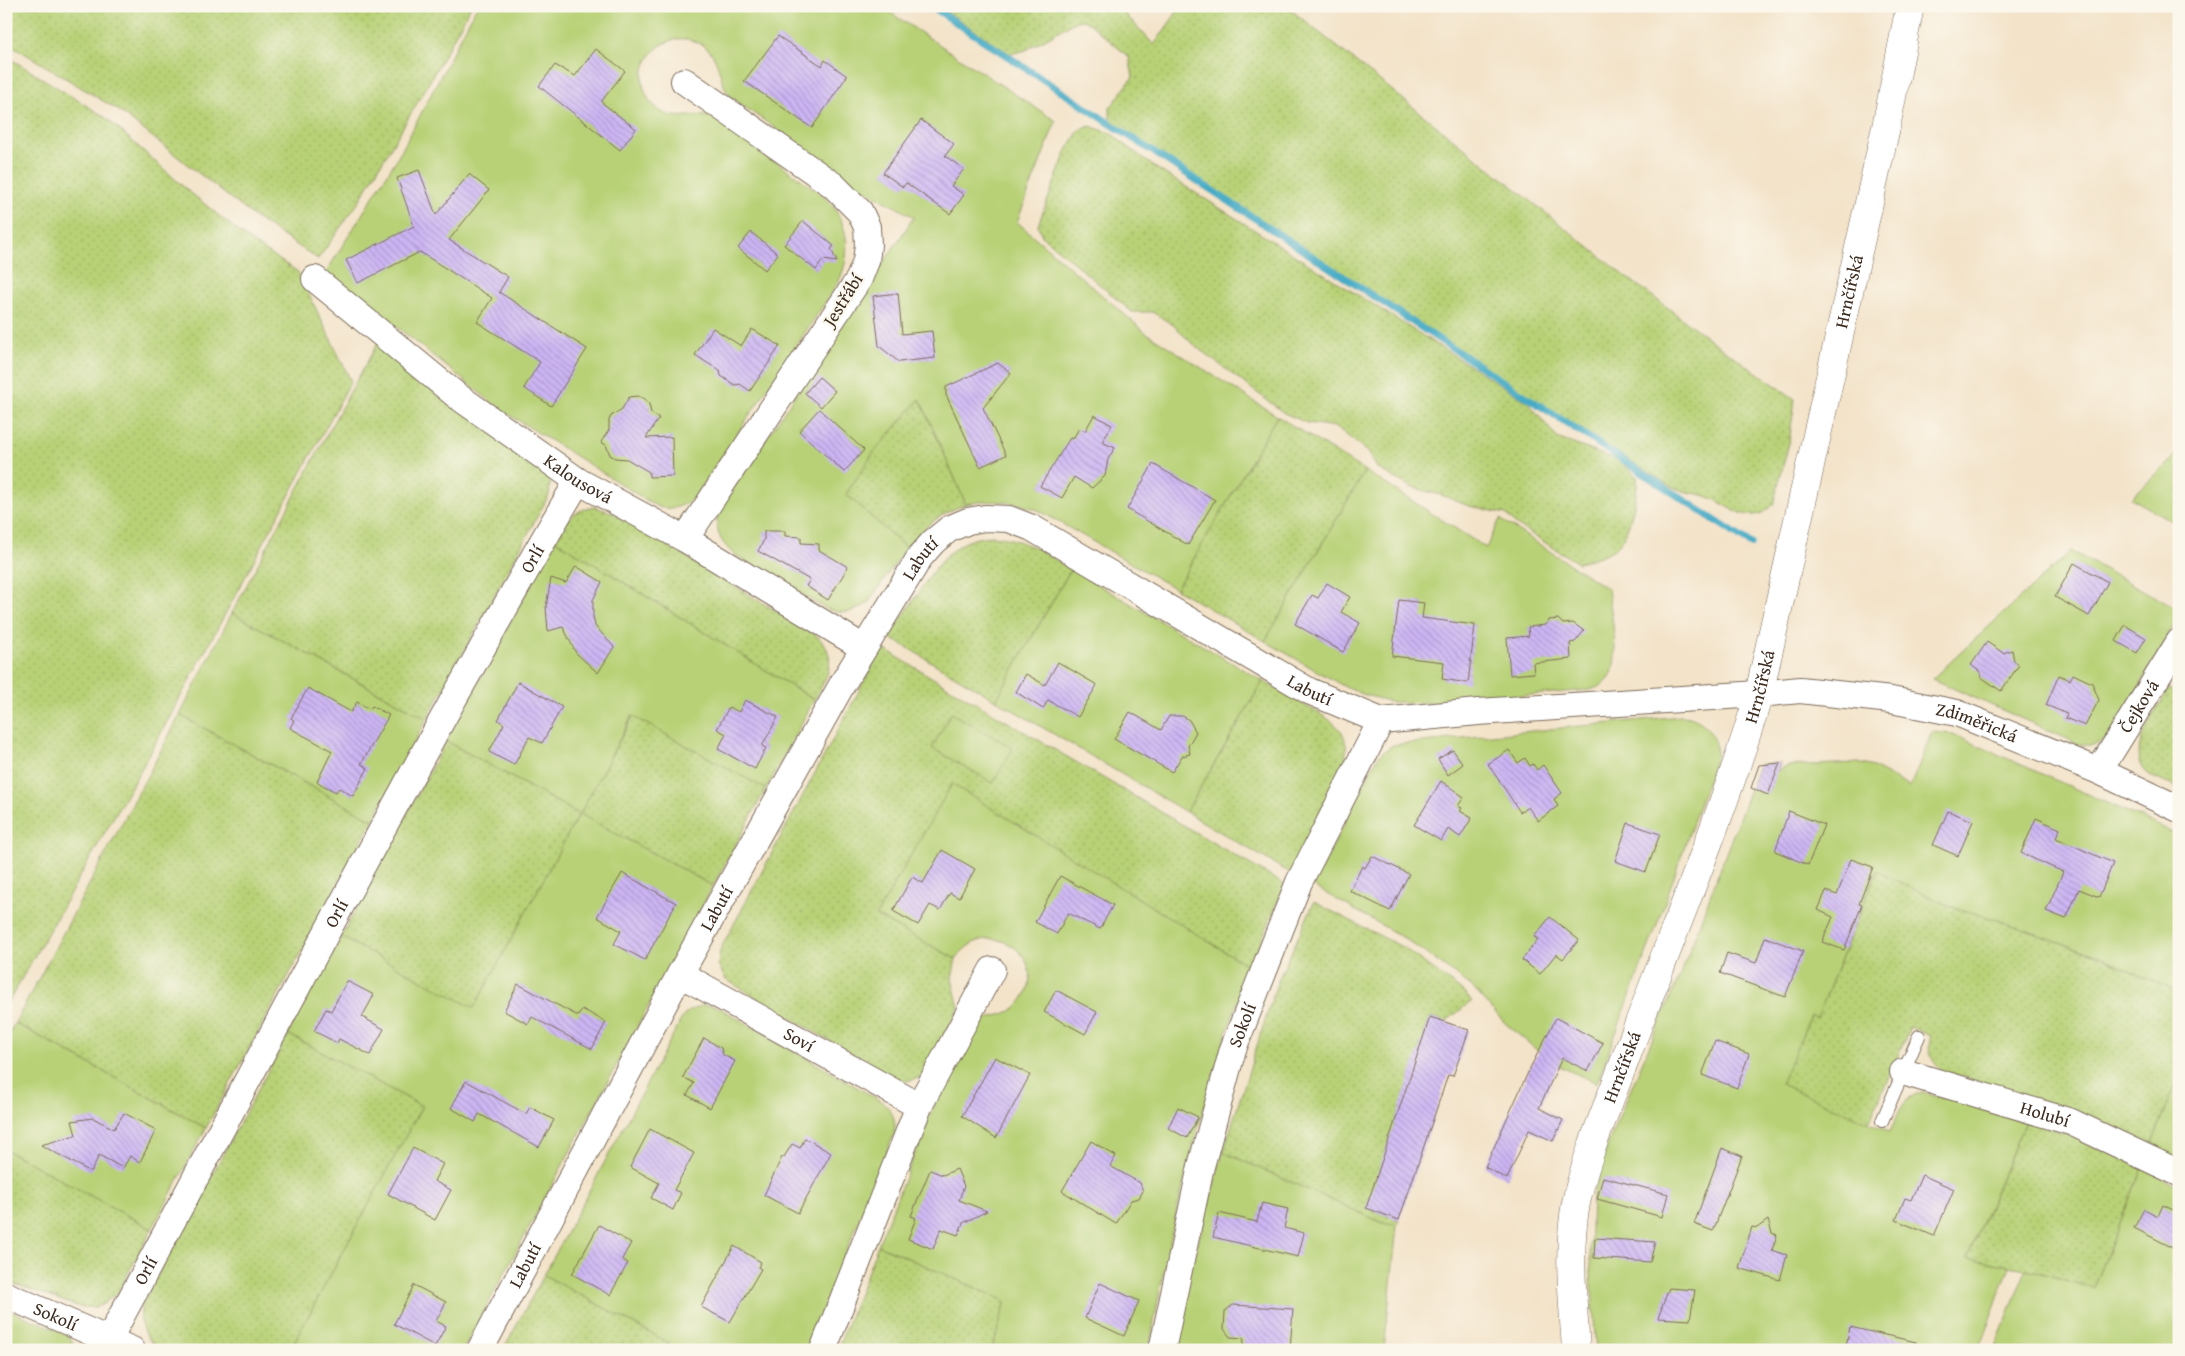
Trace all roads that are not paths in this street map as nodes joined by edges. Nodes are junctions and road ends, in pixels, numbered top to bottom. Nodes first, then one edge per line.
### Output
1 (1910, 6) edge
2 (684, 81) dead end
3 (315, 279) dead end
4 (578, 481) junction
5 (685, 539) junction
6 (2179, 642) edge
7 (864, 648) junction
8 (1759, 694) junction
9 (1381, 721) junction
10 (2098, 771) junction
11 (2179, 809) edge
12 (992, 970) dead end
13 (680, 974) junction
14 (1919, 1036) dead end
15 (1903, 1072) junction
16 (919, 1106) junction
17 (1882, 1122) dead end
18 (2179, 1173) edge
19 (6, 1295) edge
20 (115, 1346) edge
21 (480, 1350) edge
22 (823, 1350) edge
23 (1162, 1350) edge
24 (1576, 1350) edge

1 - 8 street, Hrnčířská
2 - 5 street, Jestřábí
3 - 4 street, Kalousová
4 - 5 street, Kalousová
4 - 20 street, Orlí
5 - 7 street, Kalousová
6 - 10 street, Čejková
7 - 9 street, Labutí
7 - 13 street, Labutí
8 - 9 street, Labutí
8 - 10 street, Zdiměřická
8 - 24 street, Hrnčířská
9 - 23 street, Sokolí
10 - 11 street, Zdiměřická
12 - 16 street
13 - 16 street, Soví
13 - 21 street, Labutí
14 - 15 lane
15 - 17 lane
15 - 18 street, Holubí
16 - 22 street
19 - 20 street, Sokolí

